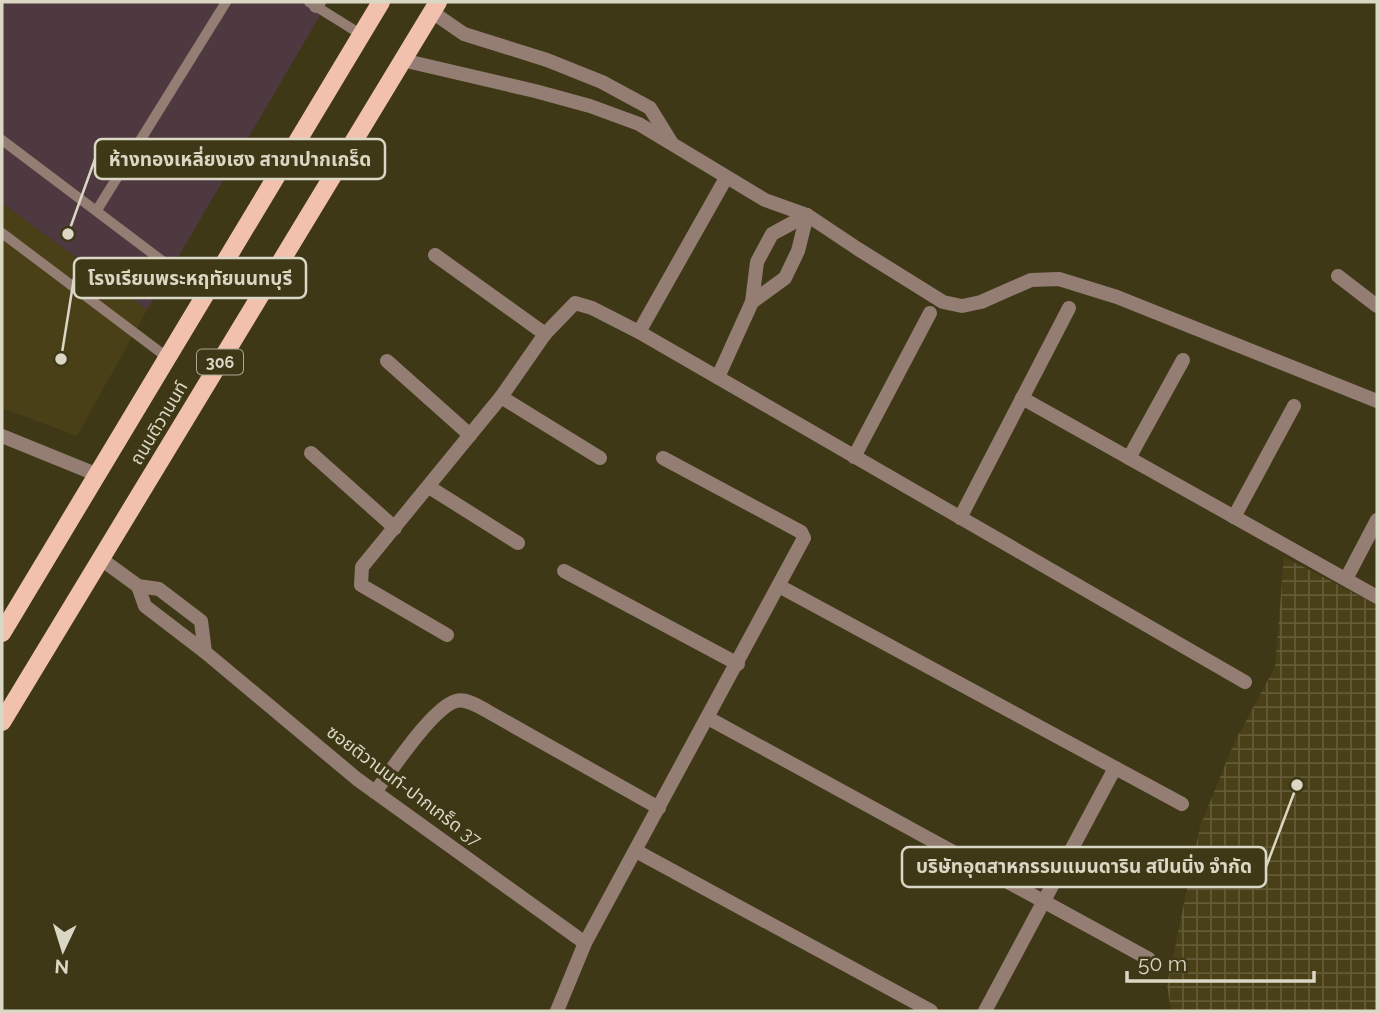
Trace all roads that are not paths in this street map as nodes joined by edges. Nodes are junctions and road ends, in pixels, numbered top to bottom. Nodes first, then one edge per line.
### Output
1 (226, 2) edge
2 (381, 2) edge
3 (315, 3) edge
4 (435, 7) edge
5 (362, 35) junction
6 (402, 60) junction
7 (2, 140) edge
8 (674, 146) junction
9 (726, 178) junction
10 (97, 210) junction
11 (807, 215) junction
12 (2, 233) edge
13 (435, 255) dead end
14 (1338, 276) dead end
15 (208, 291) junction
16 (752, 302) junction
17 (1377, 306) edge
18 (1069, 308) dead end
19 (930, 313) dead end
20 (639, 332) junction
21 (545, 334) junction
22 (168, 358) junction
23 (1183, 360) dead end
24 (387, 361) dead end
25 (718, 377) junction
26 (501, 397) junction
27 (1022, 398) junction
28 (1377, 401) edge
29 (1294, 406) dead end
30 (470, 435) junction
31 (2, 436) edge
32 (312, 453) dead end
33 (854, 457) junction
34 (600, 458) dead end
35 (663, 458) dead end
36 (1129, 458) junction
37 (97, 475) junction
38 (429, 487) junction
39 (1234, 517) junction
40 (960, 518) junction
41 (1377, 520) edge
42 (395, 528) junction
43 (518, 543) dead end
44 (101, 559) junction
45 (564, 571) dead end
46 (1346, 579) junction
47 (138, 586) junction
48 (779, 586) junction
49 (1377, 597) edge
50 (2, 632) edge
51 (447, 635) dead end
52 (205, 652) junction
53 (738, 663) junction
54 (1245, 682) dead end
55 (708, 718) junction
56 (2, 722) edge
57 (1115, 768) junction
58 (375, 792) junction
59 (1182, 804) dead end
60 (659, 808) junction
61 (636, 851) junction
62 (1043, 901) junction
63 (585, 943) junction
64 (1149, 959) dead end
65 (557, 1011) edge
66 (932, 1011) edge
67 (985, 1011) edge

1 - 10 lane
2 - 5 main road, ถนนติวานนท์ / 306
3 - 5 lane
4 - 6 main road, ถนนติวานนท์ / 306
4 - 8 street
5 - 15 main road, ถนนติวานนท์ / 306
6 - 8 street
6 - 44 main road, ถนนติวานนท์ / 306
7 - 10 lane
8 - 9 street
9 - 11 street
9 - 20 street
10 - 15 lane
11 - 16 street
11 - 16 street
11 - 28 street
12 - 22 lane
13 - 21 street
14 - 17 street
15 - 22 main road, ถนนติวานนท์ / 306
16 - 25 street
18 - 27 street
19 - 33 street
20 - 21 street
20 - 25 street
21 - 26 street
22 - 37 main road, ถนนติวานนท์ / 306
23 - 36 street
24 - 30 street
25 - 33 street
26 - 30 street
26 - 34 street
27 - 36 street
27 - 40 street
29 - 39 street
30 - 38 street
31 - 37 street
32 - 42 street
33 - 40 street
35 - 48 street
36 - 39 street
37 - 50 main road, ถนนติวานนท์ / 306
38 - 42 street
38 - 43 street
39 - 46 street
40 - 54 street
41 - 46 street
42 - 51 street
44 - 47 street, ซอยติวานนท์-ปากเกร็ด 37
44 - 56 main road, ถนนติวานนท์ / 306
45 - 53 street
46 - 49 street
47 - 52 street, ซอยติวานนท์-ปากเกร็ด 37
47 - 52 street, ซอยติวานนท์-ปากเกร็ด 37
48 - 53 street
48 - 57 street
52 - 58 street, ซอยติวานนท์-ปากเกร็ด 37
53 - 55 street
55 - 60 street
55 - 62 street
57 - 59 street
57 - 62 street
58 - 60 street
58 - 63 street, ซอยติวานนท์-ปากเกร็ด 37
60 - 61 street
61 - 63 street
61 - 66 street
62 - 64 street
62 - 67 street
63 - 65 street

